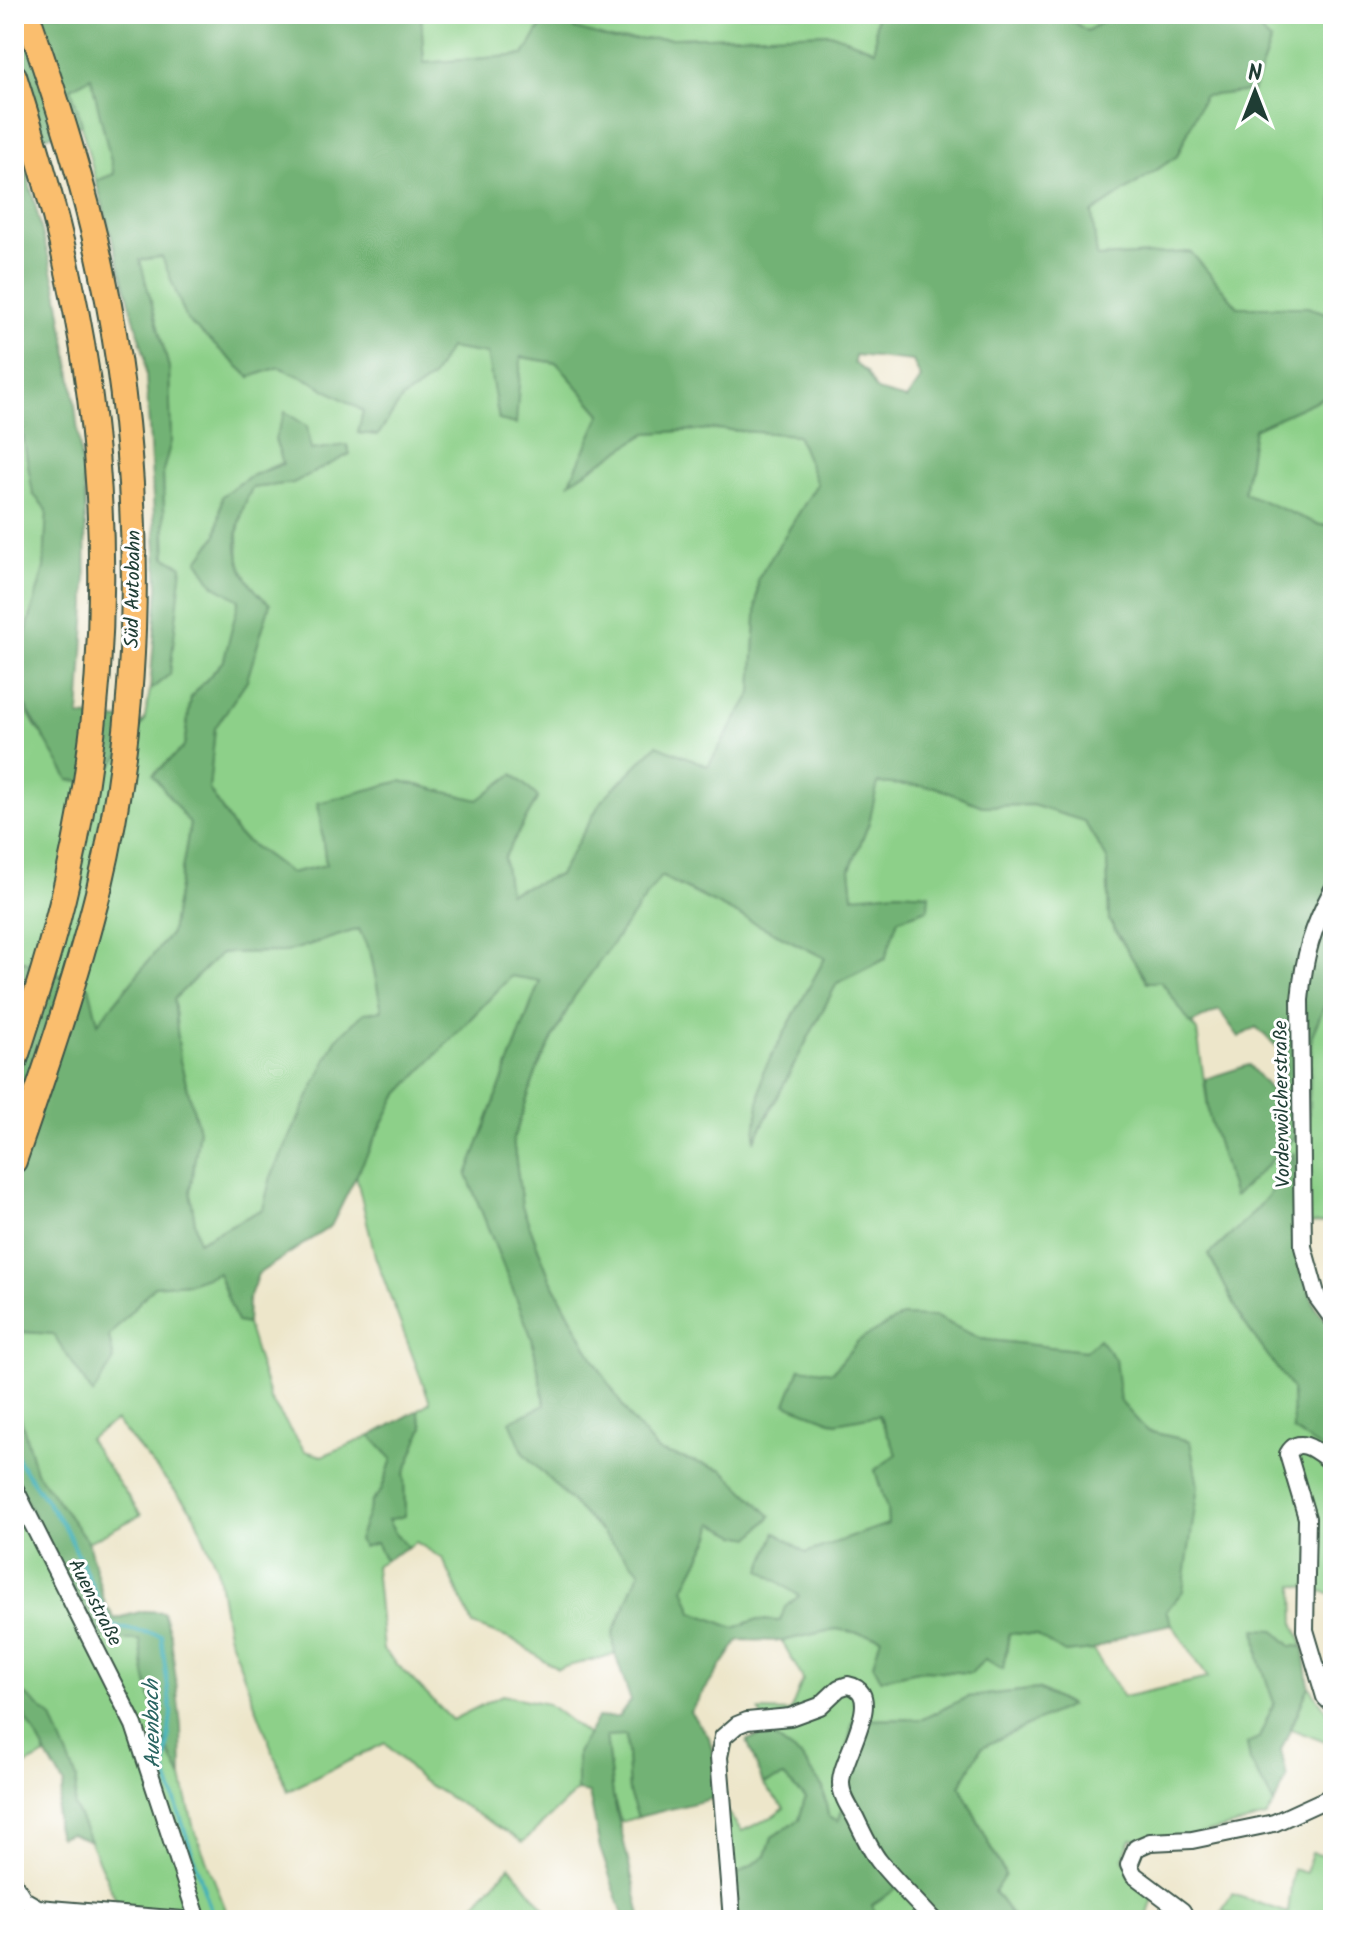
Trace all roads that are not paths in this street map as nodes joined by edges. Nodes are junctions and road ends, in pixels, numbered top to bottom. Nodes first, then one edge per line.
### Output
1 (27, 14) edge
2 (14, 76) edge
3 (1333, 889) edge
4 (14, 1063) edge
5 (14, 1161) edge
6 (1333, 1319) edge
7 (1333, 1463) edge
8 (14, 1487) edge
9 (1333, 1705) edge
10 (1333, 1796) edge
11 (14, 1884) edge
12 (183, 1920) edge
13 (198, 1920) edge
14 (732, 1920) edge
15 (933, 1920) edge
16 (1187, 1920) edge

1 - 5 highway, Süd Autobahn
2 - 4 highway, Süd Autobahn
3 - 6 street, Vorderwölcherstraße
7 - 9 street
8 - 13 street, Auenstraße
10 - 16 street
11 - 12 street
14 - 15 street

